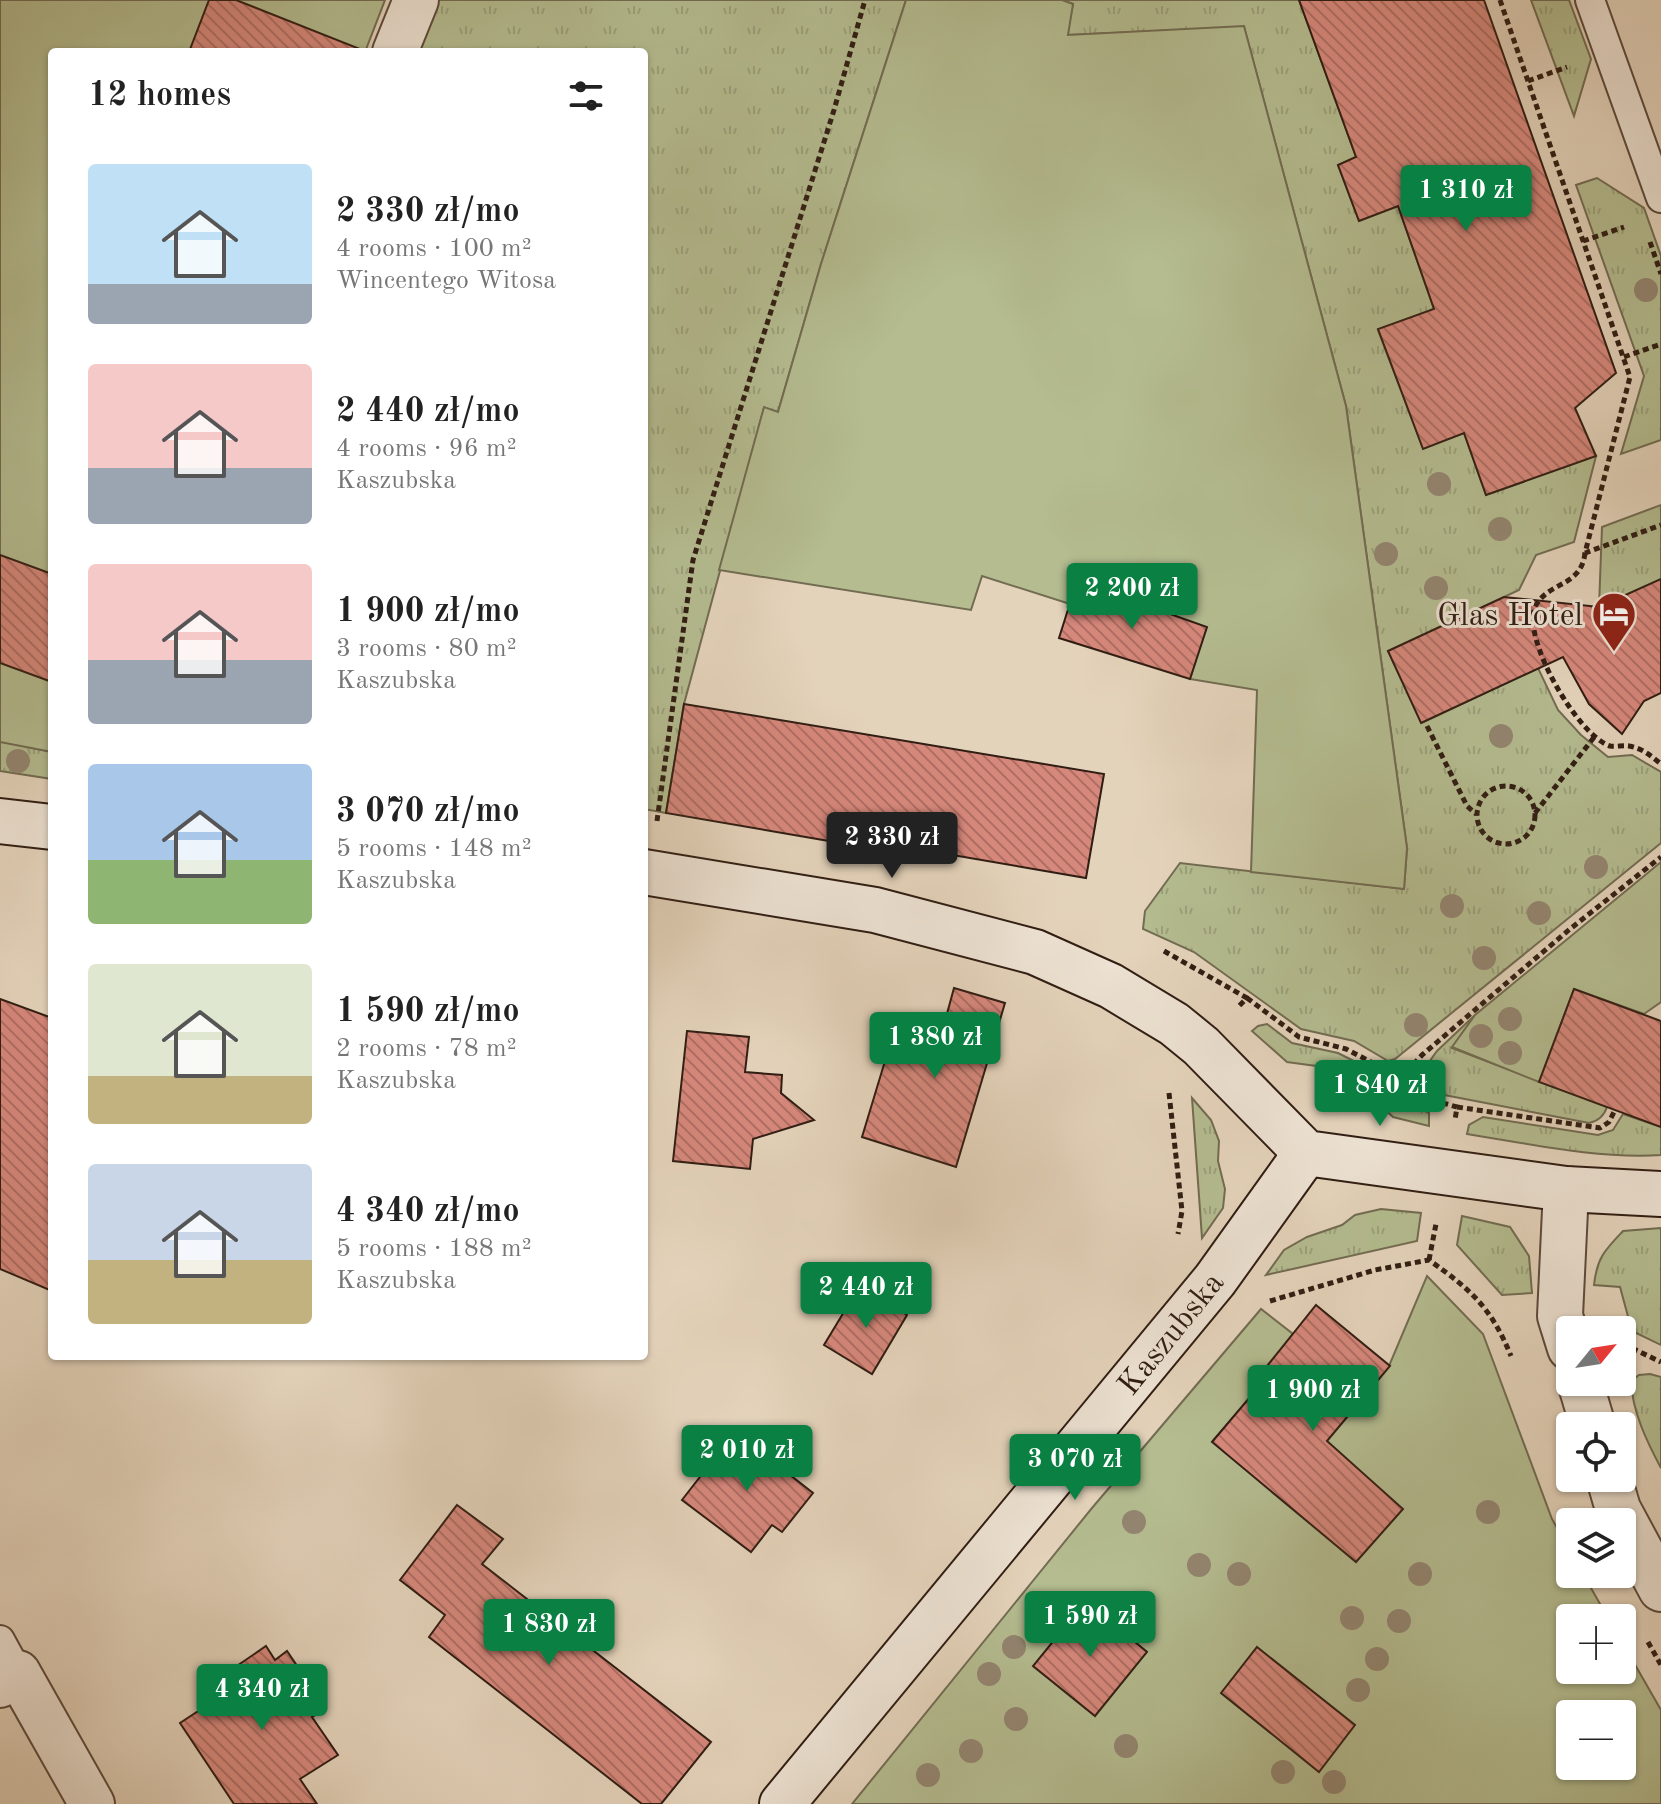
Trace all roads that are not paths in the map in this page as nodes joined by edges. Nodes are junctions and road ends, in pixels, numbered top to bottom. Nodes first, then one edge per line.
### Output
1 (416, 0) edge
2 (1590, 0) edge
3 (397, 48) edge
4 (1661, 198) edge
5 (0, 821) edge
6 (48, 827) edge
7 (648, 873) edge
8 (1306, 1153) junction
9 (1566, 1189) junction
10 (1661, 1194) edge
11 (1560, 1316) edge
12 (1613, 1492) edge
13 (1661, 1589) edge
14 (6, 1666) edge
15 (92, 1804) edge
16 (782, 1804) edge

1 - 3 street
2 - 4 lane
5 - 6 street
7 - 8 street
8 - 9 street
8 - 16 street, Kaszubska
9 - 10 street
9 - 11 street
12 - 13 street
14 - 15 street

